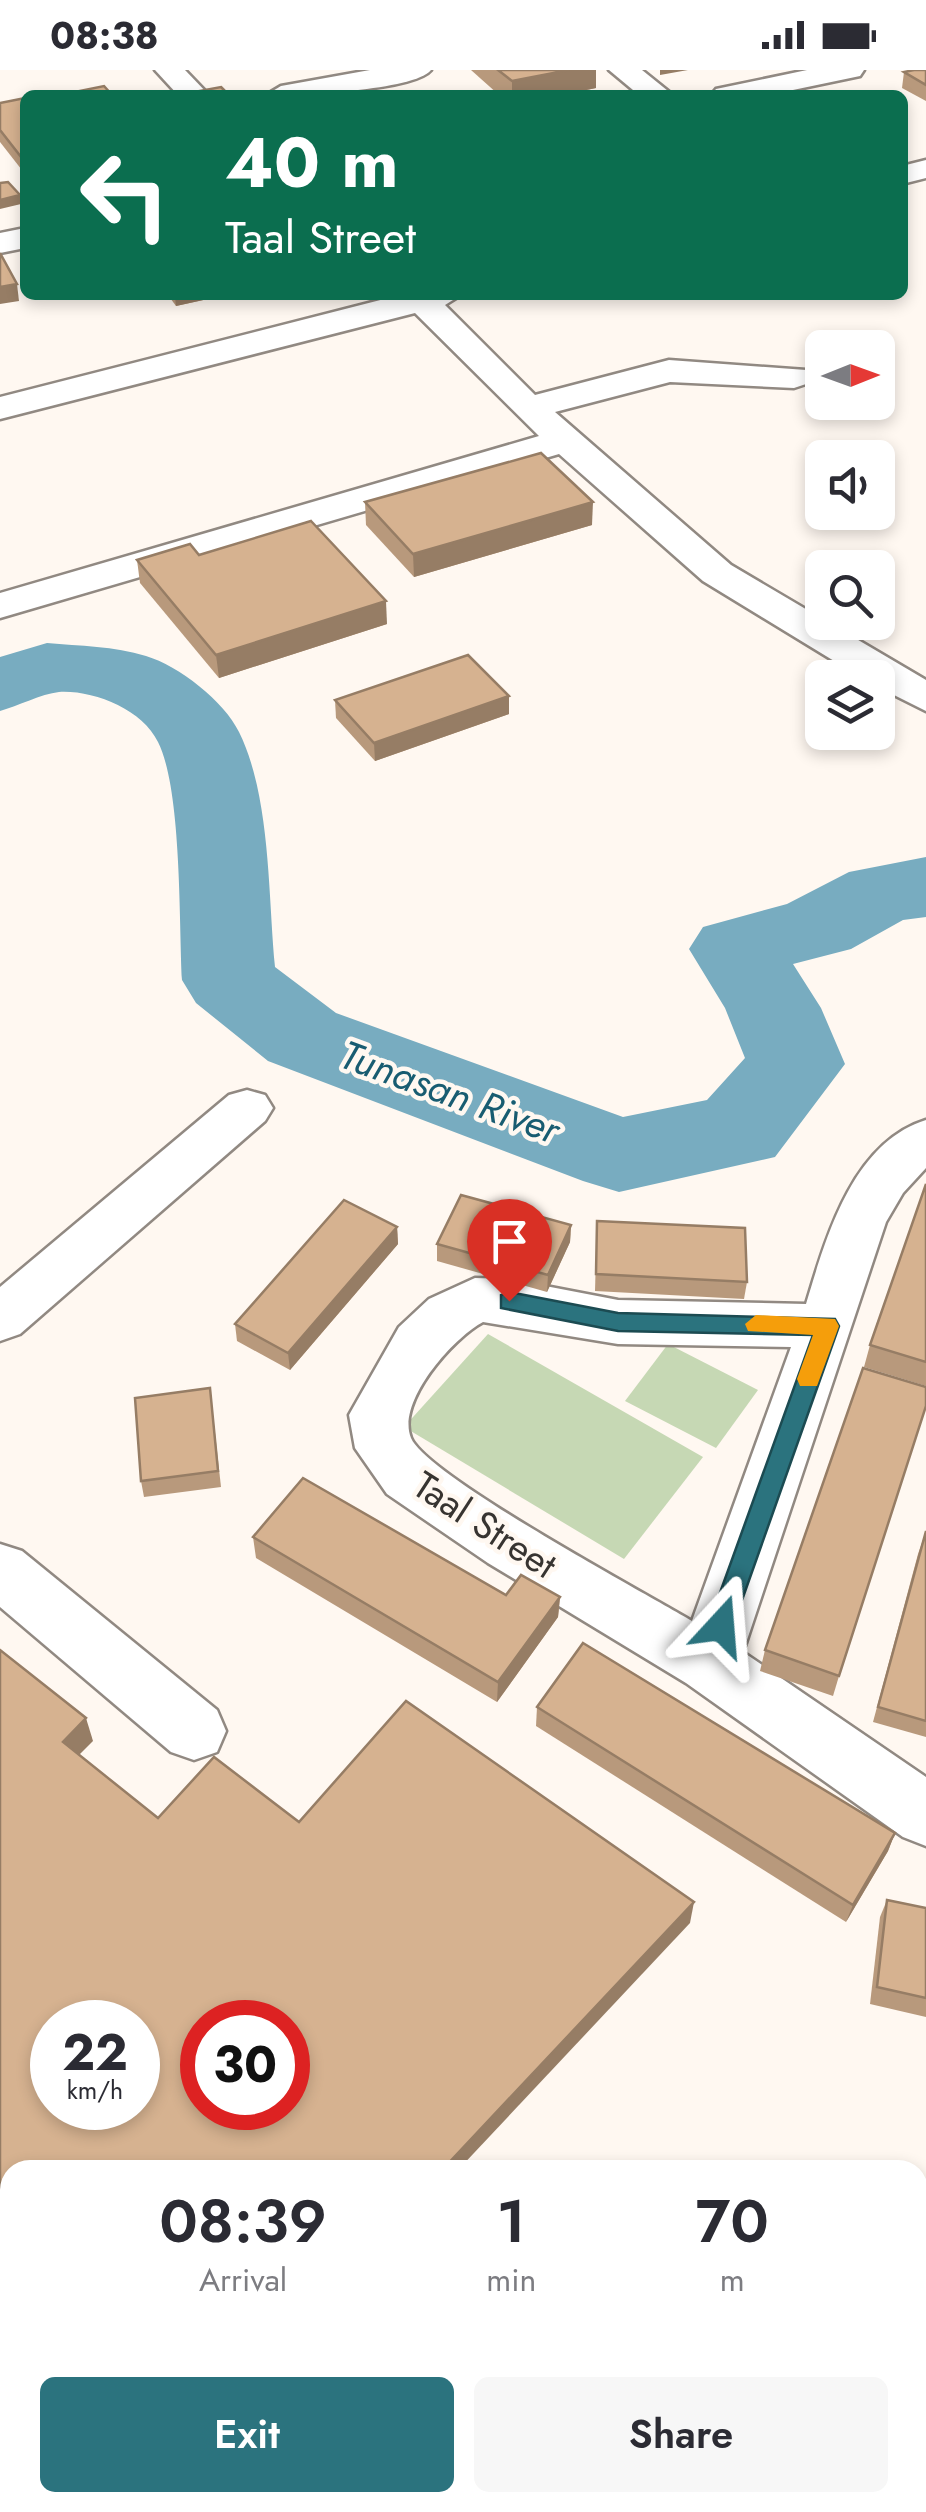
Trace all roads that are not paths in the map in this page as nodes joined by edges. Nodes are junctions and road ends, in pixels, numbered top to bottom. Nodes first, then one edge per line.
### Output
1 (169, 70) edge
2 (624, 70) edge
3 (850, 70) edge
4 (399, 72) edge
5 (189, 90) edge
6 (307, 90) edge
7 (651, 90) edge
8 (751, 90) edge
9 (416, 300) edge
10 (431, 300) edge
11 (794, 377) dead end
12 (0, 408) edge
13 (529, 408) junction
14 (566, 440) junction
15 (0, 606) edge
16 (926, 698) edge
17 (246, 1108) dead end
18 (926, 1138) edge
19 (0, 1319) edge
20 (827, 1326) junction
21 (0, 1570) edge
22 (708, 1663) junction
23 (194, 1731) dead end
24 (926, 1815) edge

1 - 5 main road
2 - 7 main road
3 - 8 main road
4 - 6 main road
9 - 12 main road
10 - 13 main road
11 - 13 main road
13 - 14 main road
14 - 15 main road
14 - 16 main road
17 - 19 main road
18 - 20 main road
20 - 22 main road
20 - 22 main road, Taal Street
21 - 23 main road
22 - 24 main road, Taal Street

